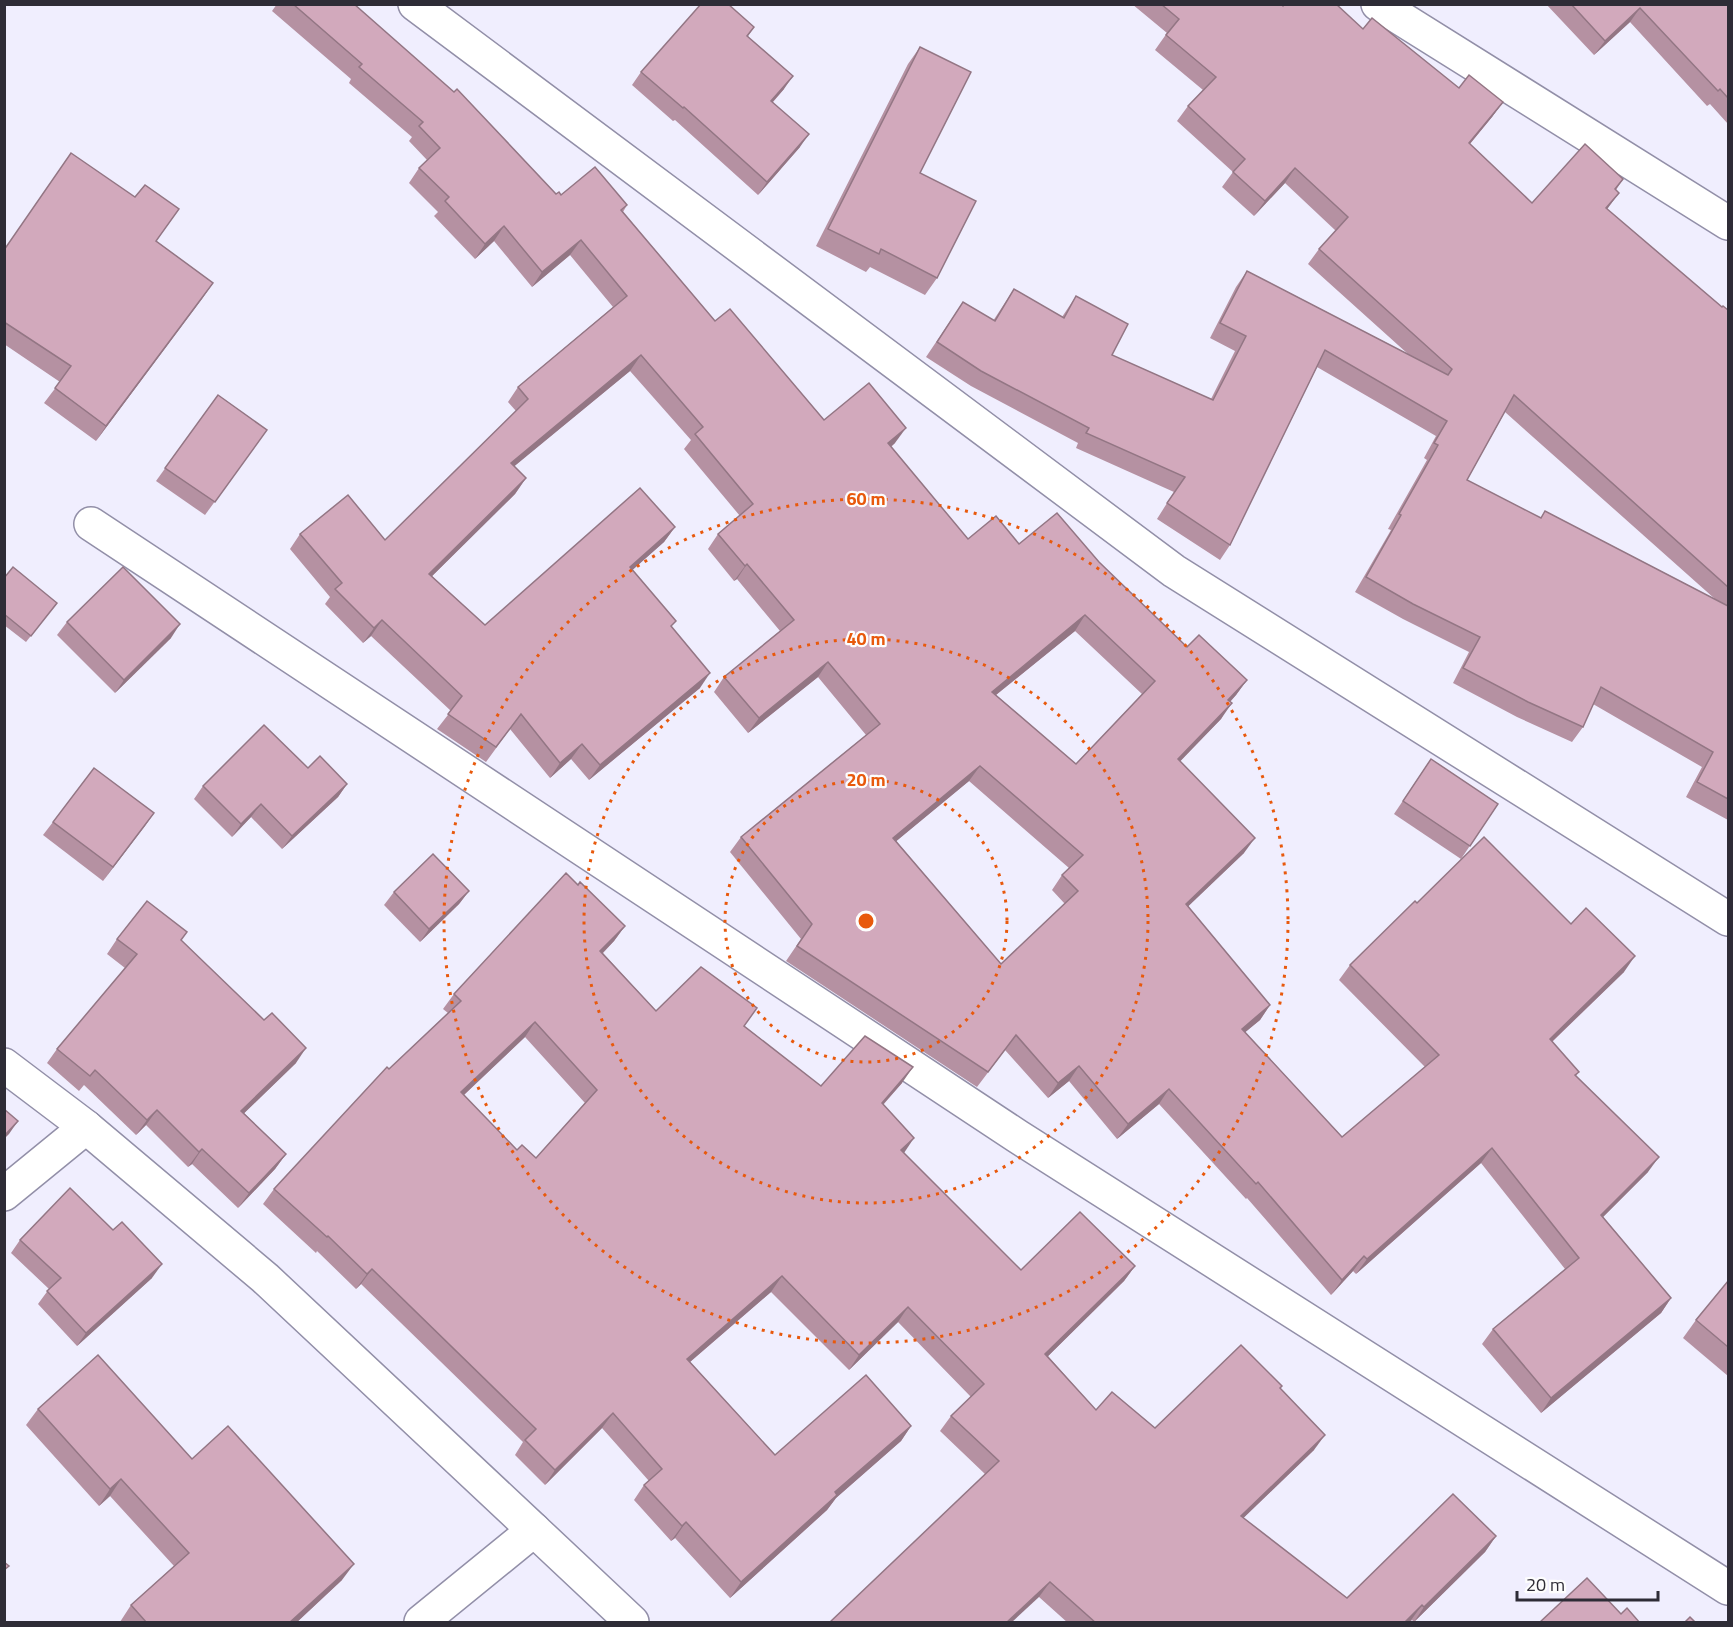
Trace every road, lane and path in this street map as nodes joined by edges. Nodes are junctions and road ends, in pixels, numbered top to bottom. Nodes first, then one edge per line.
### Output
1 (415, 4) edge
2 (1378, 4) edge
3 (1728, 224) edge
4 (91, 524) dead end
5 (1728, 919) edge
6 (4, 1065) edge
7 (86, 1127) junction
8 (4, 1194) edge
9 (534, 1530) junction
10 (1728, 1588) edge
11 (421, 1623) edge
12 (632, 1623) edge

1 - 5 street
2 - 3 street
4 - 10 street
6 - 7 street
7 - 8 street
7 - 9 street
9 - 11 street
9 - 12 street

